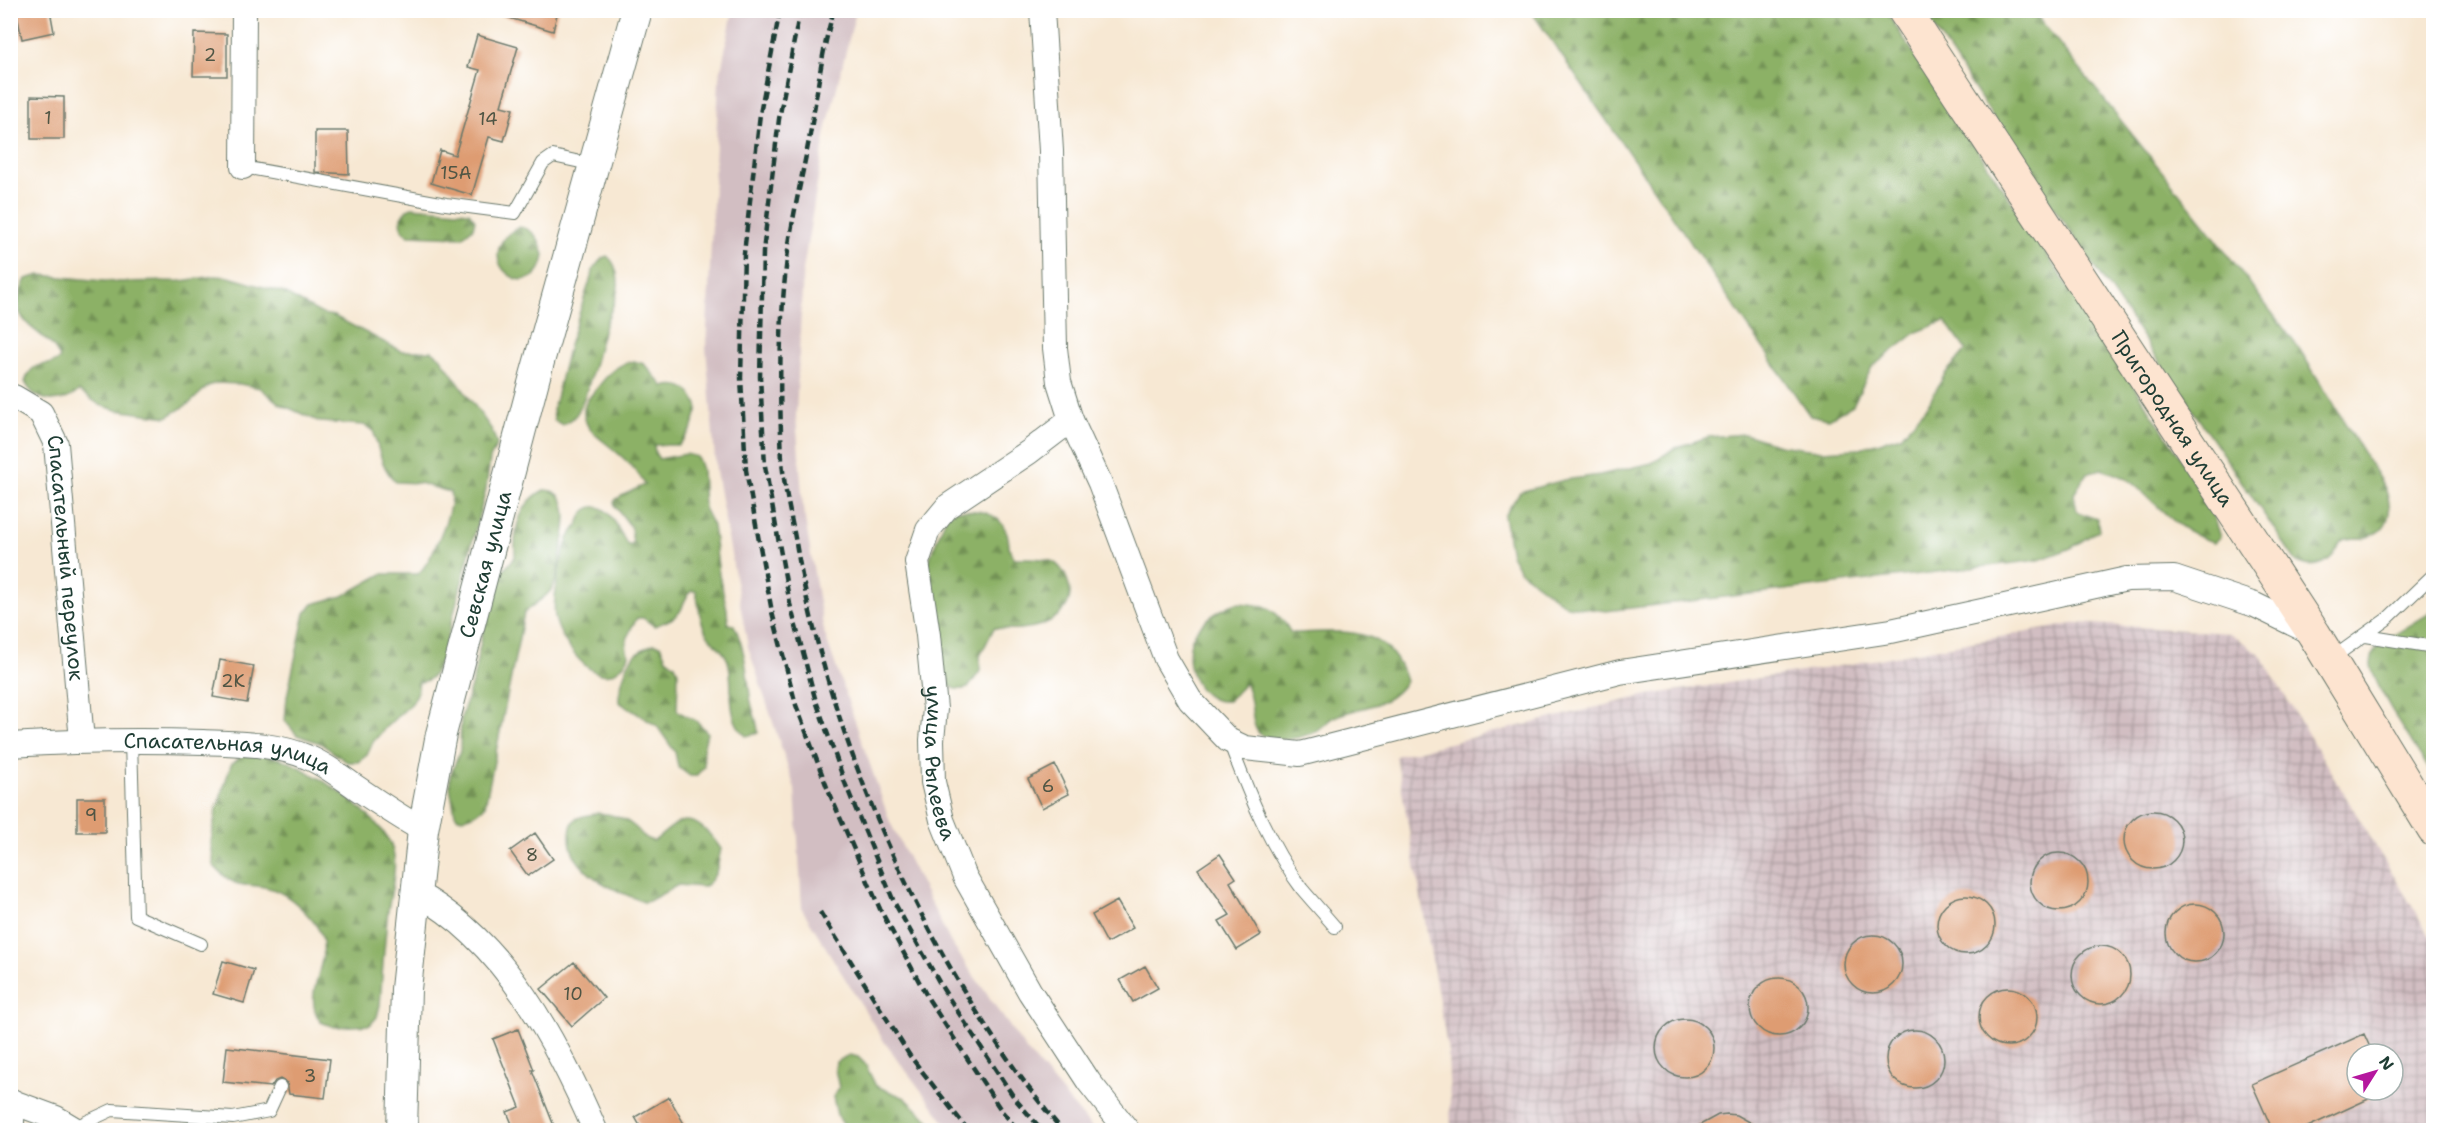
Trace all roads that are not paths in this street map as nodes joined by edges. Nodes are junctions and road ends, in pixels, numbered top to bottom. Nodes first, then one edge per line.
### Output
1 (244, 10) edge
2 (637, 10) edge
3 (1042, 10) edge
4 (1904, 10) edge
5 (594, 165) junction
6 (243, 167) joint
7 (12, 394) edge
8 (1071, 420) junction
9 (2433, 574) edge
10 (2366, 636) junction
11 (2322, 647) junction
12 (2433, 647) edge
13 (1228, 740) junction
14 (82, 741) junction
15 (131, 741) junction
16 (10, 745) edge
17 (423, 830) junction
18 (2433, 830) edge
19 (416, 893) junction
20 (1335, 927) dead end
21 (201, 944) dead end
22 (280, 1087) dead end
23 (11, 1101) edge
24 (75, 1129) edge
25 (12, 1131) edge
26 (402, 1131) edge
27 (595, 1131) edge
28 (1127, 1131) edge

1 - 6 street
2 - 5 street, Севская улица
3 - 8 street
4 - 11 main road, Пригородная улица
5 - 6 lane
5 - 17 street, Севская улица
7 - 14 street, Спасательный переулок
8 - 13 street
8 - 28 street, улица Рылеева
9 - 10 lane
10 - 11 lane
10 - 12 lane
11 - 13 street
11 - 18 main road, Пригородная улица
13 - 20 lane
14 - 15 street, Спасательная улица
14 - 16 street, Спасательная улица
15 - 17 street, Спасательная улица
15 - 21 lane
17 - 19 street, Севская улица
19 - 26 street, Севская улица
19 - 27 street
22 - 24 lane
23 - 24 street
23 - 25 street

